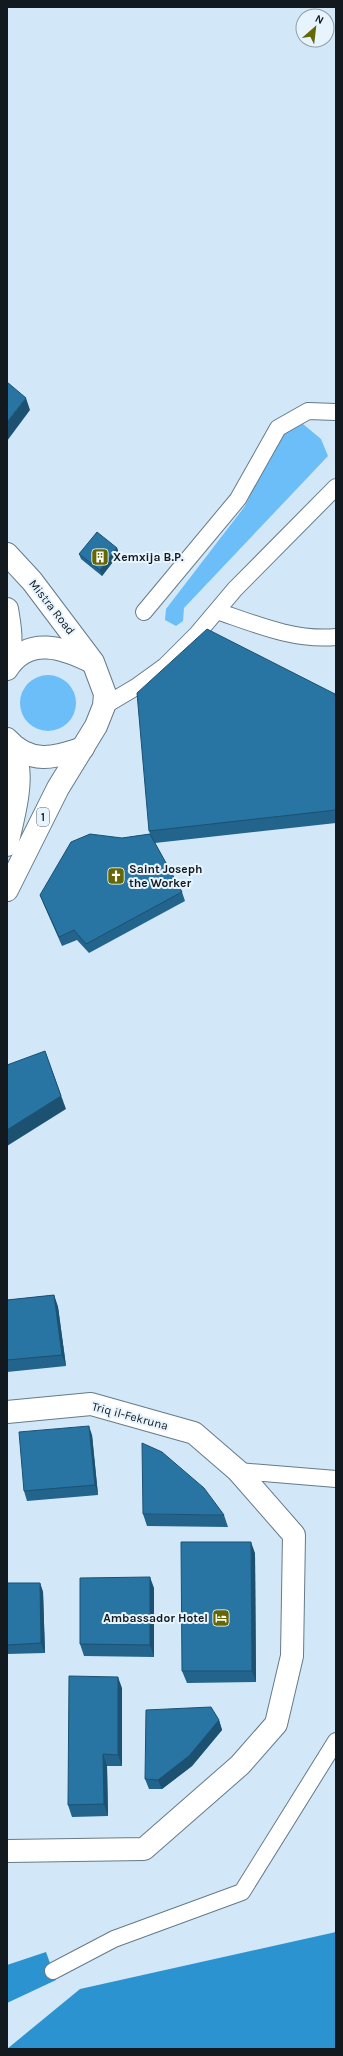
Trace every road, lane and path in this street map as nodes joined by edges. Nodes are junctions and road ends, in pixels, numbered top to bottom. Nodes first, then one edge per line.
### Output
1 (336, 412) edge
2 (336, 487) edge
3 (7, 554) edge
4 (7, 609) edge
5 (217, 610) junction
6 (144, 612) dead end
7 (336, 637) edge
8 (7, 661) edge
9 (94, 663) junction
10 (7, 669) edge
11 (104, 706) junction
12 (7, 739) edge
13 (7, 743) edge
14 (83, 748) junction
15 (7, 845) edge
16 (7, 890) edge
17 (7, 1412) edge
18 (238, 1471) junction
19 (336, 1479) edge
20 (336, 1741) edge
21 (7, 1851) edge
22 (53, 1971) dead end

1 - 6 lane
2 - 5 lane
3 - 9 street, Mistra Road / 1
4 - 8 street
5 - 7 lane
5 - 11 lane
9 - 10 street
9 - 11 street, 1
11 - 14 street, 1
12 - 14 street
13 - 15 street
14 - 16 street, 1
17 - 18 street, Triq il-Fekruna
18 - 19 lane
18 - 21 street, Triq il-Fekruna
20 - 22 lane

